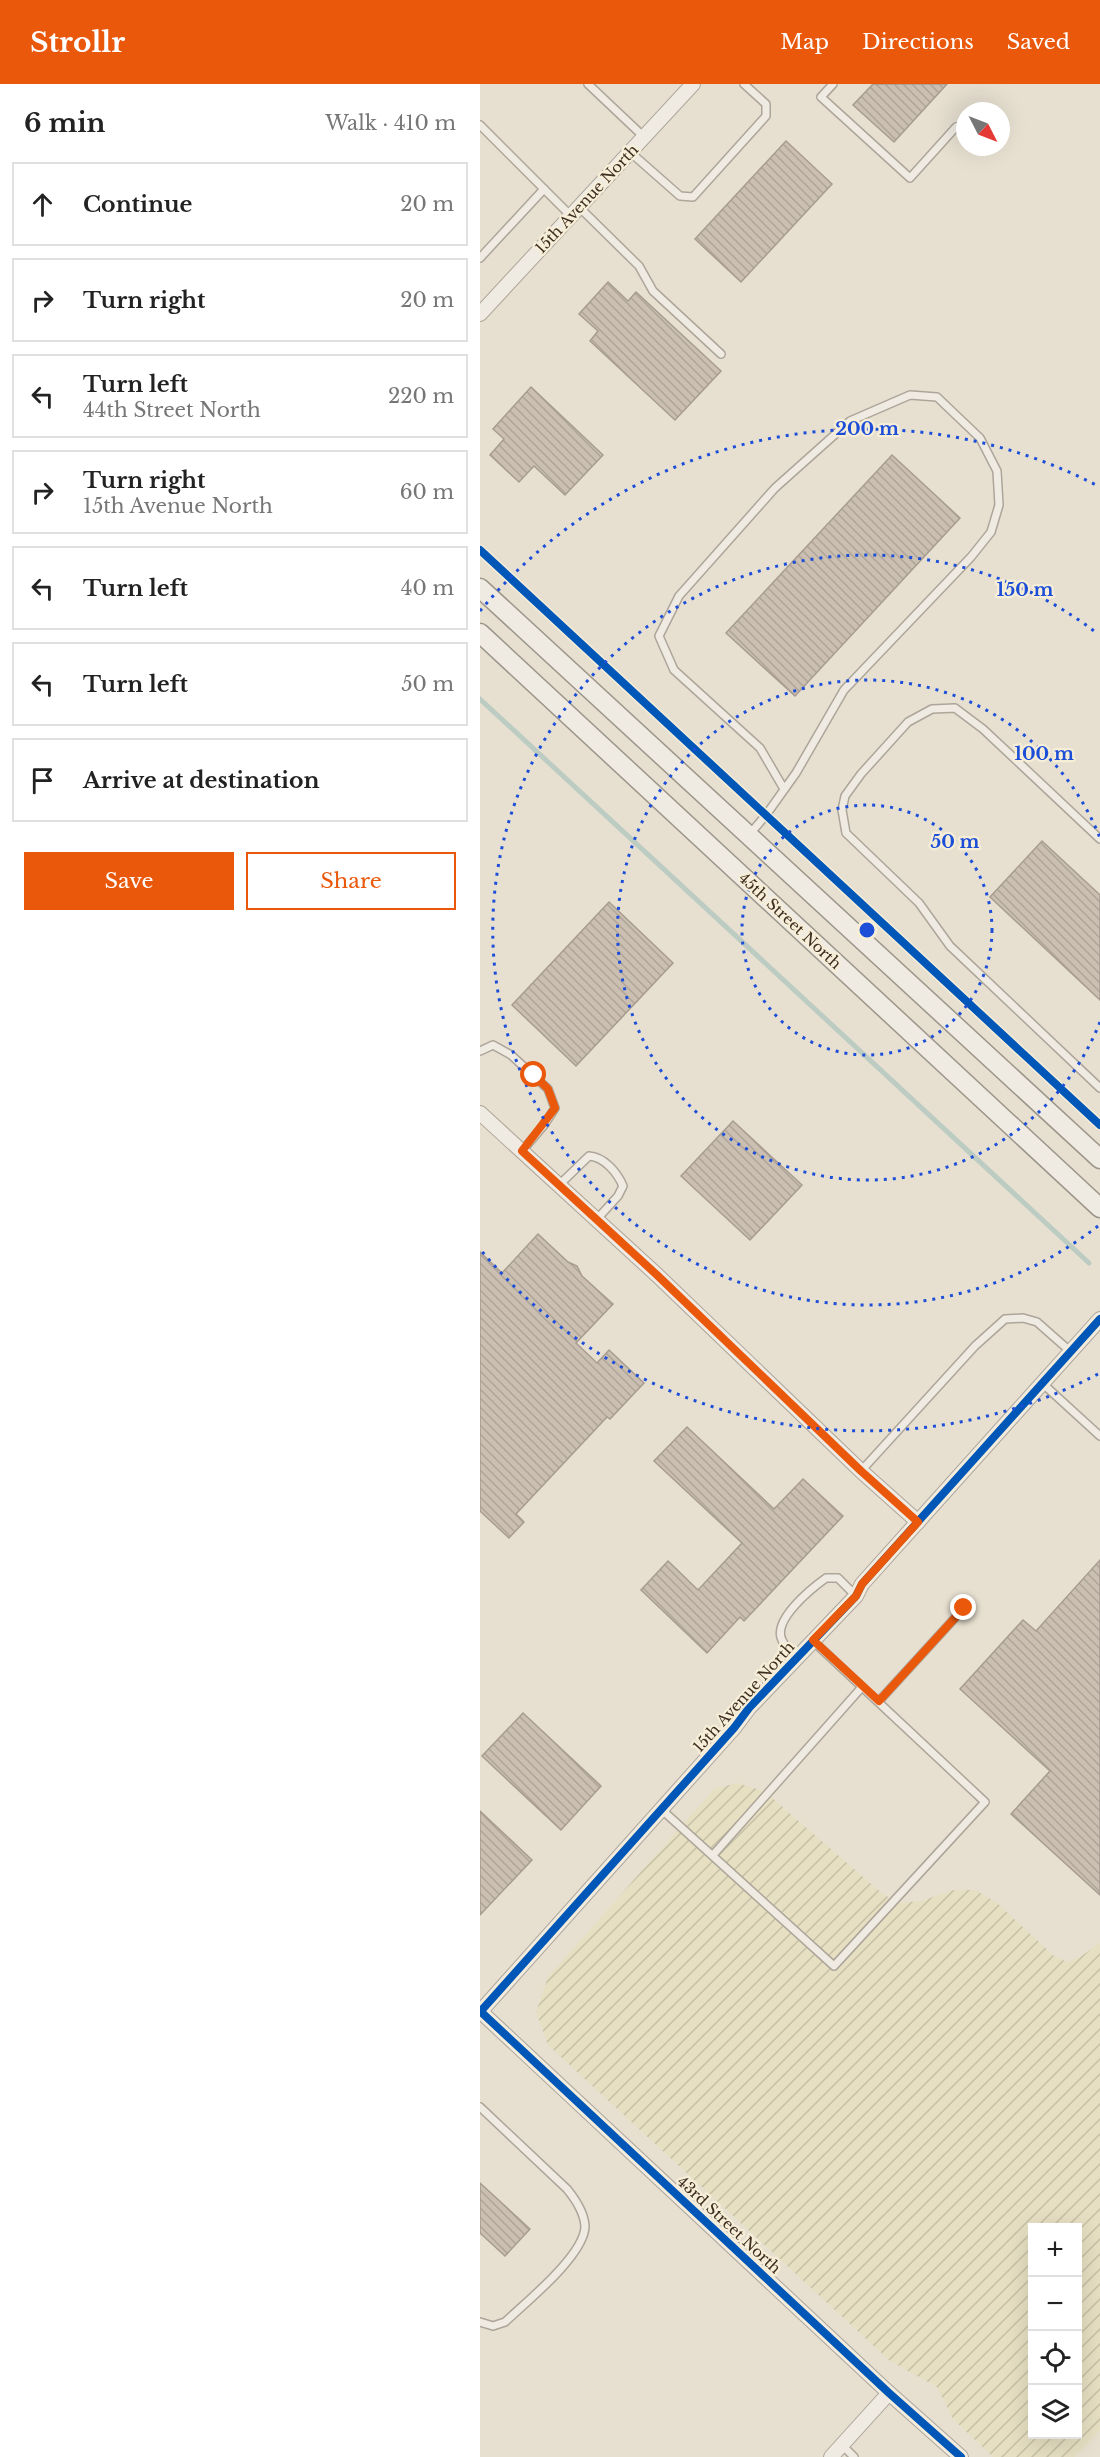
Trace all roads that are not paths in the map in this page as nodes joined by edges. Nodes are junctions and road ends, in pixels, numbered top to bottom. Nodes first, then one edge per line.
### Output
1 (588, 84) edge
2 (693, 84) edge
3 (744, 84) edge
4 (833, 84) edge
5 (480, 125) edge
6 (956, 127) dead end
7 (644, 136) junction
8 (630, 152) junction
9 (544, 189) junction
10 (575, 212) junction
11 (480, 258) edge
12 (480, 314) edge
13 (721, 354) dead end
14 (480, 588) edge
15 (480, 633) edge
16 (784, 789) junction
17 (749, 834) junction
18 (1100, 839) edge
19 (480, 1051) edge
20 (1100, 1088) edge
21 (480, 1113) edge
22 (522, 1151) junction
23 (1100, 1159) edge
24 (559, 1185) junction
25 (1100, 1208) edge
26 (597, 1219) junction
27 (1100, 1319) edge
28 (1071, 1352) junction
29 (1042, 1382) junction
30 (1100, 1436) edge
31 (861, 1471) junction
32 (918, 1522) junction
33 (856, 1596) junction
34 (964, 1608) dead end
35 (813, 1640) junction
36 (796, 1659) junction
37 (862, 1687) junction
38 (879, 1701) junction
39 (661, 1809) junction
40 (713, 1855) junction
41 (480, 2012) edge
42 (480, 2107) edge
43 (480, 2322) edge
44 (889, 2393) junction
45 (842, 2445) junction
46 (831, 2457) edge
47 (854, 2457) edge
48 (961, 2457) edge

1 - 7 lane
2 - 7 street, 15th Avenue North
3 - 8 lane
4 - 6 lane
5 - 9 lane
7 - 8 street, 15th Avenue North
8 - 10 street, 15th Avenue North
9 - 10 lane
9 - 11 lane
10 - 12 street, 15th Avenue North
10 - 13 lane
14 - 17 main road
15 - 25 main road, 45th Street North
16 - 16 lane
16 - 17 lane
17 - 23 main road
18 - 20 lane
19 - 22 lane
21 - 22 street
22 - 24 street
24 - 26 street
24 - 26 lane
26 - 31 street
27 - 28 street, 15th Avenue North
28 - 29 street, 15th Avenue North
28 - 31 lane
29 - 30 lane
29 - 32 street, 15th Avenue North
31 - 32 street
32 - 33 street, 15th Avenue North
33 - 35 street, 15th Avenue North
33 - 36 lane
34 - 38 lane
35 - 36 street, 15th Avenue North
35 - 37 lane
36 - 39 street, 15th Avenue North
37 - 38 lane
37 - 40 lane
38 - 40 lane
39 - 40 lane
39 - 41 street, 15th Avenue North
41 - 44 street, 43rd Street North
42 - 43 lane
44 - 45 street
44 - 48 street, 43rd Street North
45 - 46 street
45 - 47 lane

